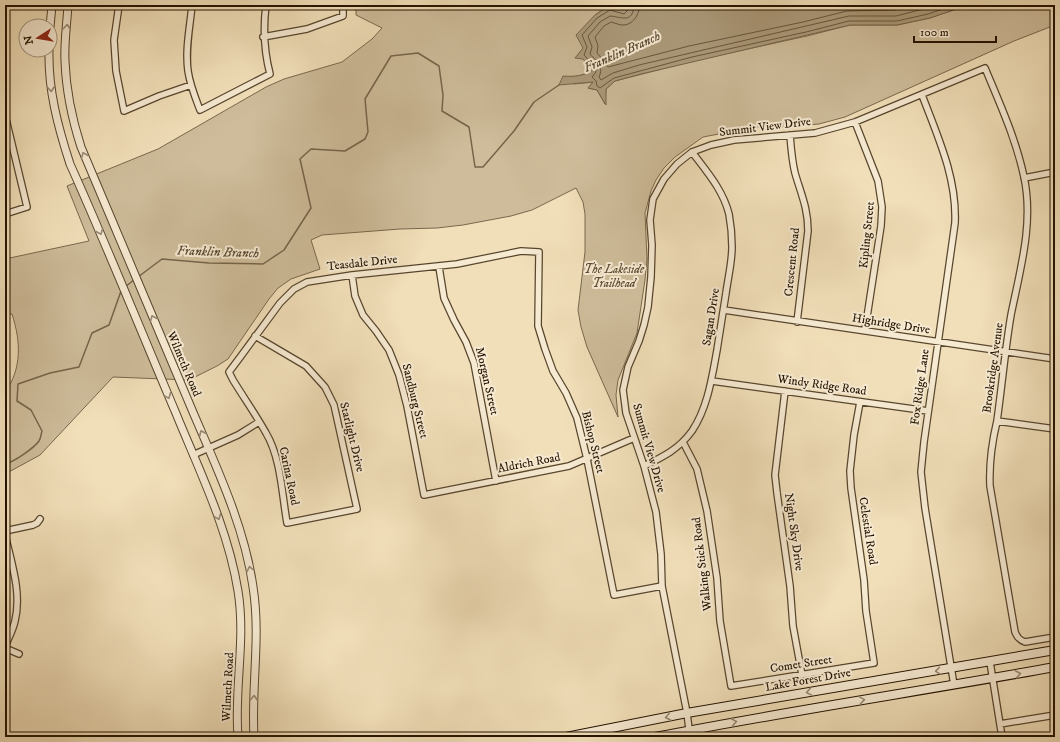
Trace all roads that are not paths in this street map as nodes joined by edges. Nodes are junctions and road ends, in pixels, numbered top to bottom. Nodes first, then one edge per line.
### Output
1 (52, 5) edge
2 (68, 5) edge
3 (119, 5) edge
4 (192, 5) edge
5 (266, 5) edge
6 (343, 5) edge
7 (51, 18) edge
8 (263, 37) junction
9 (50, 58) edge
10 (985, 68) joint
11 (191, 86) junction
12 (922, 95) junction
13 (5, 115) edge
14 (855, 122) junction
15 (7, 132) edge
16 (790, 136) junction
17 (692, 152) junction
18 (1055, 172) edge
19 (1024, 178) junction
20 (5, 214) edge
21 (539, 252) joint
22 (439, 267) junction
23 (352, 274) junction
24 (724, 310) junction
25 (797, 322) junction
26 (866, 330) junction
27 (255, 336) junction
28 (938, 342) junction
29 (1006, 352) junction
30 (1055, 359) edge
31 (229, 372) joint
32 (712, 381) junction
33 (785, 391) junction
34 (860, 402) junction
35 (928, 411) junction
36 (997, 421) junction
37 (259, 422) junction
38 (1055, 429) edge
39 (634, 438) junction
40 (683, 442) junction
41 (208, 448) junction
42 (193, 455) junction
43 (587, 459) junction
44 (644, 466) junction
45 (496, 481) junction
46 (424, 495) joint
47 (40, 519) dead end
48 (287, 524) joint
49 (5, 533) edge
50 (662, 586) junction
51 (1055, 637) edge
52 (5, 647) edge
53 (1055, 650) edge
54 (18, 654) dead end
55 (990, 662) junction
56 (874, 663) joint
57 (1055, 667) edge
58 (952, 668) junction
59 (802, 675) junction
60 (992, 678) junction
61 (954, 685) junction
62 (731, 686) joint
63 (687, 713) junction
64 (1055, 715) edge
65 (1000, 724) junction
66 (690, 734) edge
67 (238, 737) edge
68 (254, 737) edge
69 (566, 737) edge
70 (655, 737) edge
71 (1002, 737) edge

1 - 7 street
41 -> 2 street, Wilmeth Road
3 - 11 street
4 - 11 street
5 - 8 street
6 - 8 street
8 - 11 street
9 -> 42 street, Wilmeth Road
10 - 12 street, Summit View Drive
10 - 19 street, Brookridge Avenue
12 - 14 street, Summit View Drive
12 - 28 street, Fox Ridge Lane
13 - 15 street
14 - 16 street, Summit View Drive
14 - 26 street, Kipling Street
15 - 20 street
16 - 17 street, Summit View Drive
16 - 25 street, Crescent Road
17 - 24 street, Sagan Drive
17 - 39 street, Summit View Drive
18 - 19 street
19 - 29 street, Brookridge Avenue
21 - 22 street, Teasdale Drive
21 - 43 street, Bishop Street
22 - 23 street, Teasdale Drive
22 - 45 street, Morgan Street
23 - 27 street, Teasdale Drive
23 - 46 street, Sandburg Street
24 - 25 street, Highridge Drive
24 - 32 street, Sagan Drive
25 - 26 street, Highridge Drive
26 - 28 street, Highridge Drive
27 - 31 street, Teasdale Drive
27 - 48 street, Starlight Drive
28 - 29 street, Highridge Drive
28 - 35 street, Fox Ridge Lane
29 - 30 street, Highridge Drive
29 - 36 street, Brookridge Avenue
31 - 37 street, Carina Road
32 - 33 street, Windy Ridge Road
32 - 40 street, Sagan Drive
33 - 34 street, Windy Ridge Road
33 - 59 street, Night Sky Drive
34 - 35 street, Windy Ridge Road
34 - 56 street, Celestial Road
35 - 58 street, Fox Ridge Lane
36 - 38 street
36 - 51 street, Brookridge Avenue
37 - 41 street
37 - 48 street, Carina Road
39 - 43 street, Aldrich Road
39 - 44 street, Summit View Drive
40 - 44 street, Sagan Drive
40 - 62 street, Walking Stick Road
41 - 42 street
68 -> 41 street, Wilmeth Road
42 -> 67 street, Wilmeth Road
43 - 45 street, Aldrich Road
43 - 50 street, Bishop Street
44 - 50 street, Summit View Drive
45 - 46 street, Aldrich Road
47 - 49 street
49 - 52 street
50 - 63 street, Summit View Drive
52 - 54 street
53 - 55 main road, Lake Forest Drive
55 - 58 main road, Lake Forest Drive
55 - 60 street
56 - 59 street, Comet Street
60 -> 57 main road
58 - 61 street, Fox Ridge Lane
58 -> 63 main road, Lake Forest Drive
59 - 62 street, Comet Street
60 - 61 main road
60 - 65 street
66 -> 61 main road
63 - 66 street, Summit View Drive
63 -> 69 main road, Lake Forest Drive
64 - 65 street
65 - 71 street
66 - 70 main road

